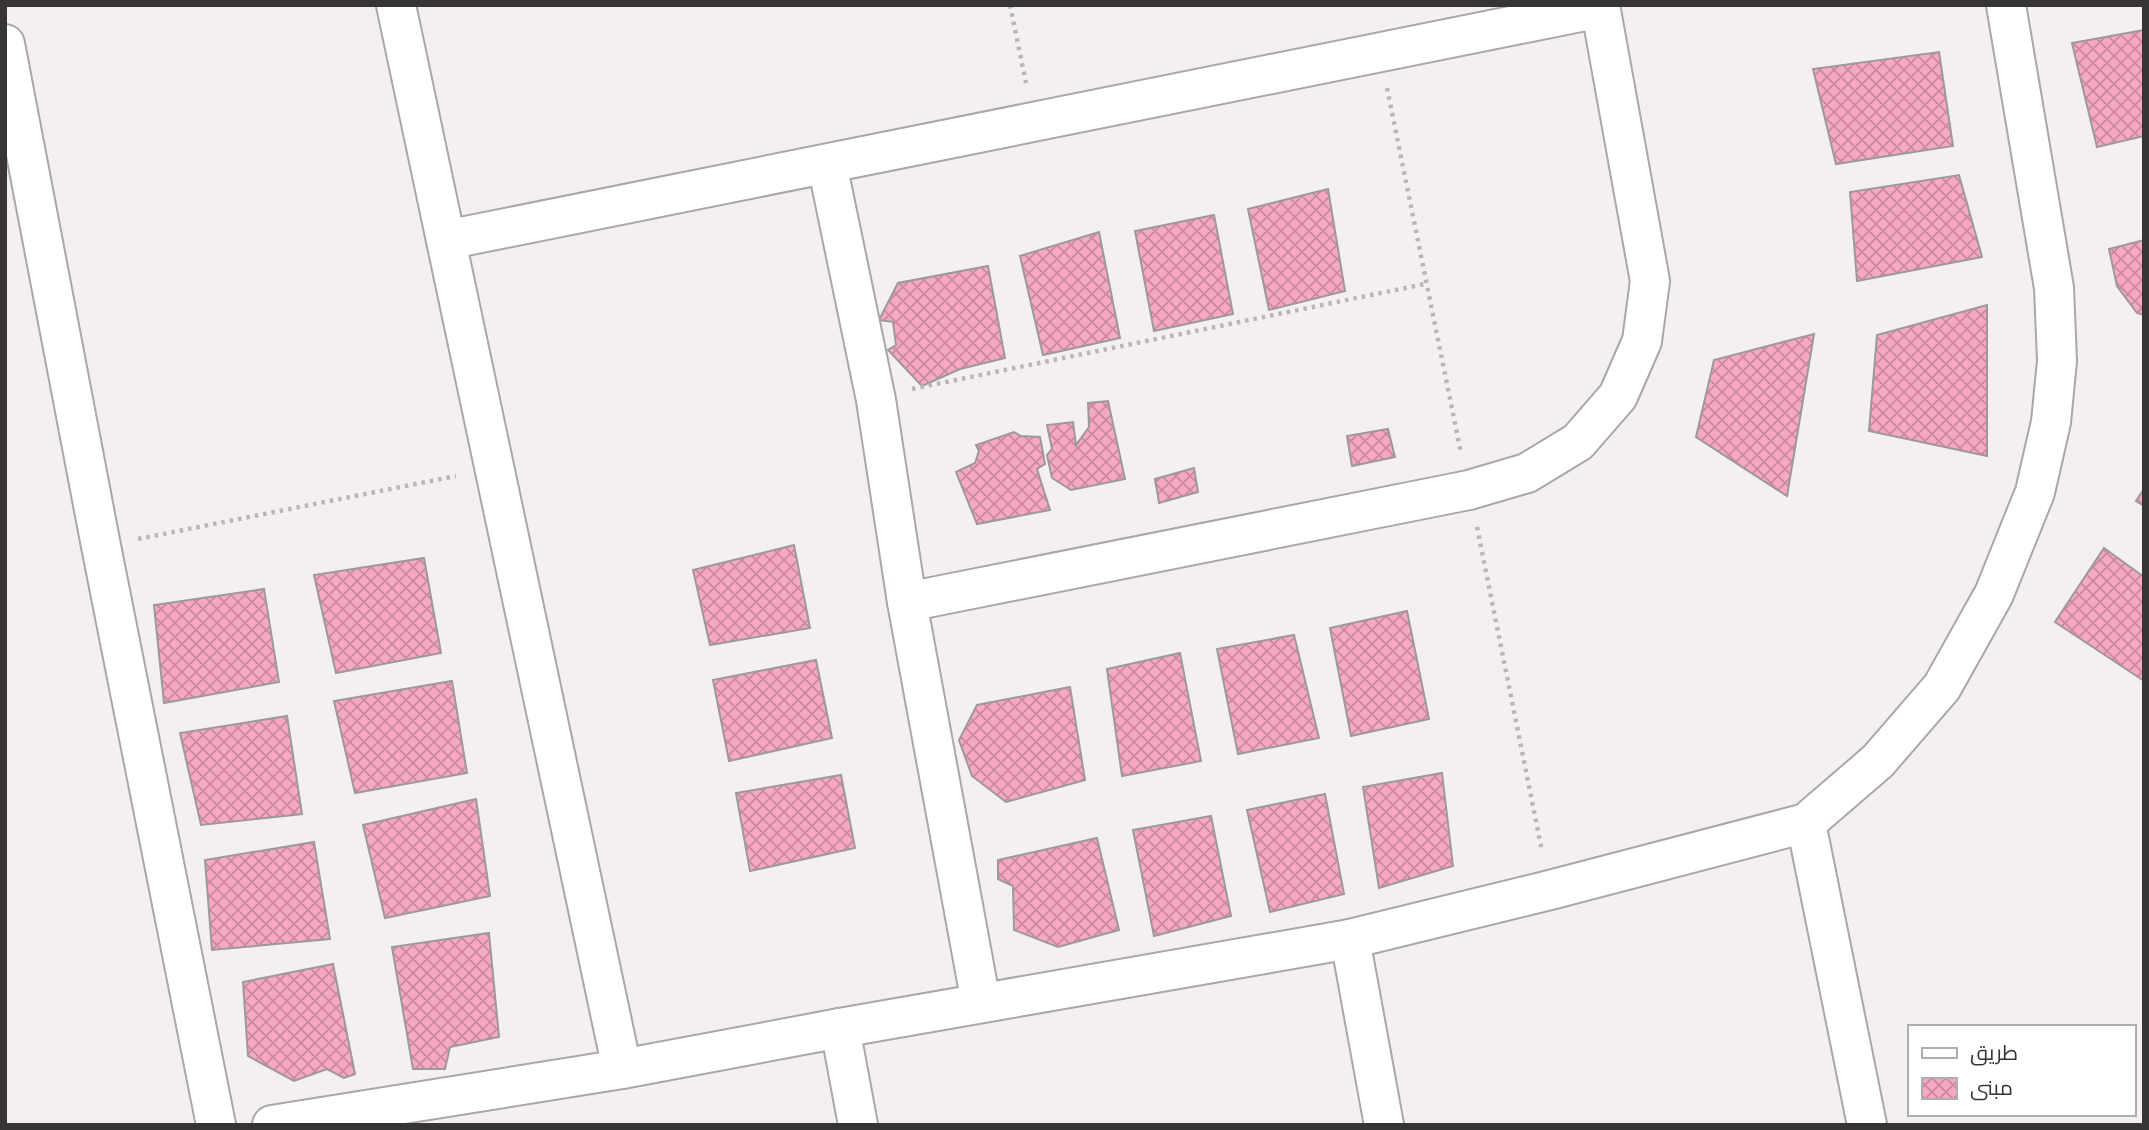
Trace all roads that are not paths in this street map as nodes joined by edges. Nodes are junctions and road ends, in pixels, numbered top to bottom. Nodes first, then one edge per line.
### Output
1 (396, 5) edge
2 (2006, 5) edge
3 (1600, 7) edge
4 (5, 44) edge
5 (827, 164) junction
6 (446, 240) junction
7 (907, 602) junction
8 (1806, 823) junction
9 (1350, 939) junction
10 (981, 1003) junction
11 (840, 1028) junction
12 (622, 1069) junction
13 (216, 1125) edge
14 (272, 1125) edge
15 (858, 1125) edge
16 (1384, 1125) edge
17 (1867, 1125) edge

1 - 6 street
2 - 8 street
3 - 5 street
3 - 7 street
4 - 13 street
5 - 6 street
5 - 7 street
6 - 12 street
7 - 10 street
8 - 9 street
8 - 17 street
9 - 10 street
9 - 16 street
10 - 11 street
11 - 12 street
11 - 15 street
12 - 14 street

